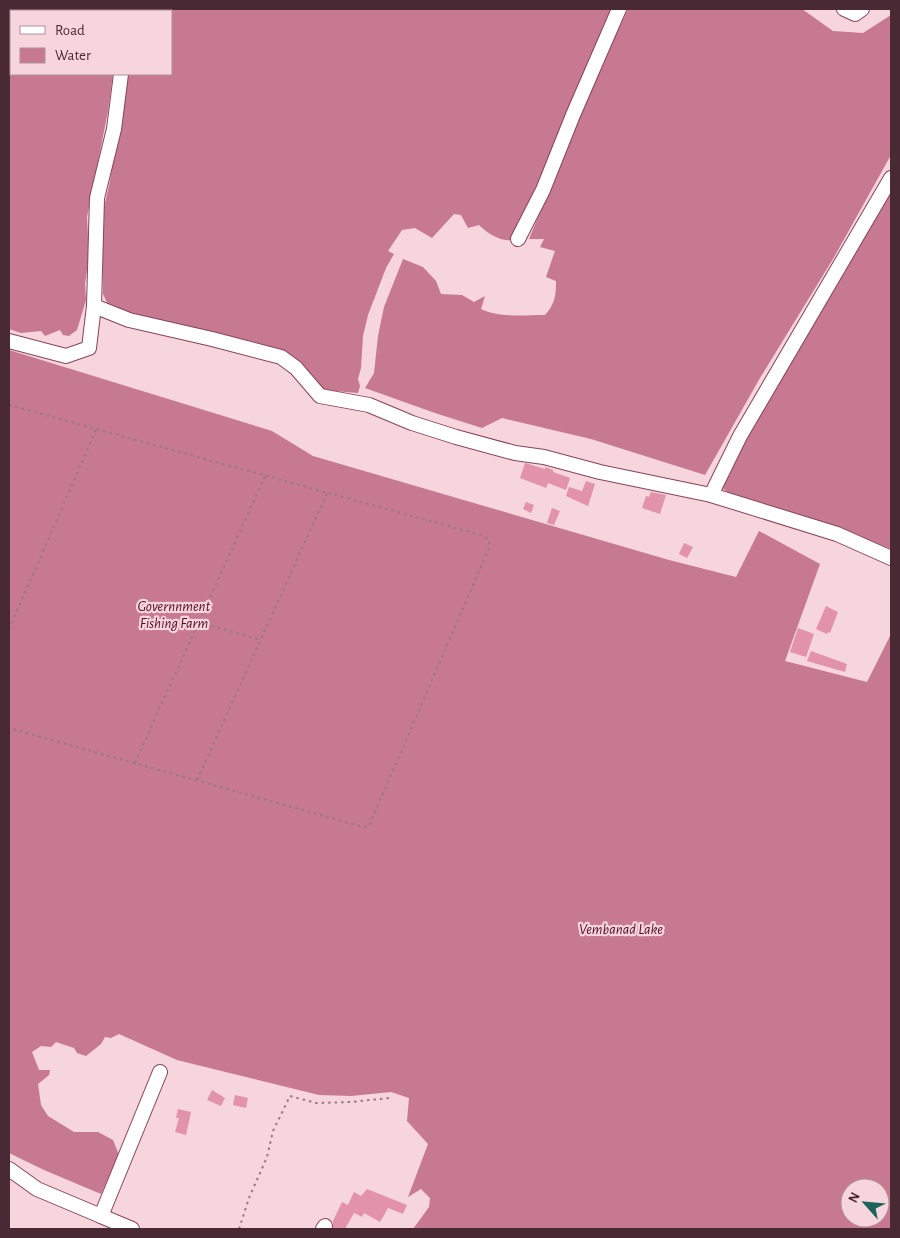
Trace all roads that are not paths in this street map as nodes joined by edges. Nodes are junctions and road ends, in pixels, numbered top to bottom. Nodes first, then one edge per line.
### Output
1 (618, 9) edge
2 (844, 9) edge
3 (862, 9) edge
4 (121, 75) edge
5 (891, 178) edge
6 (518, 239) dead end
7 (94, 306) junction
8 (9, 341) edge
9 (711, 495) junction
10 (891, 558) edge
11 (160, 1072) dead end
12 (9, 1169) edge
13 (106, 1222) edge
14 (132, 1229) edge

1 - 6 street
2 - 3 street
4 - 7 street
5 - 9 street
7 - 8 street
7 - 9 street
9 - 10 street
11 - 13 street
12 - 13 street
13 - 14 street

